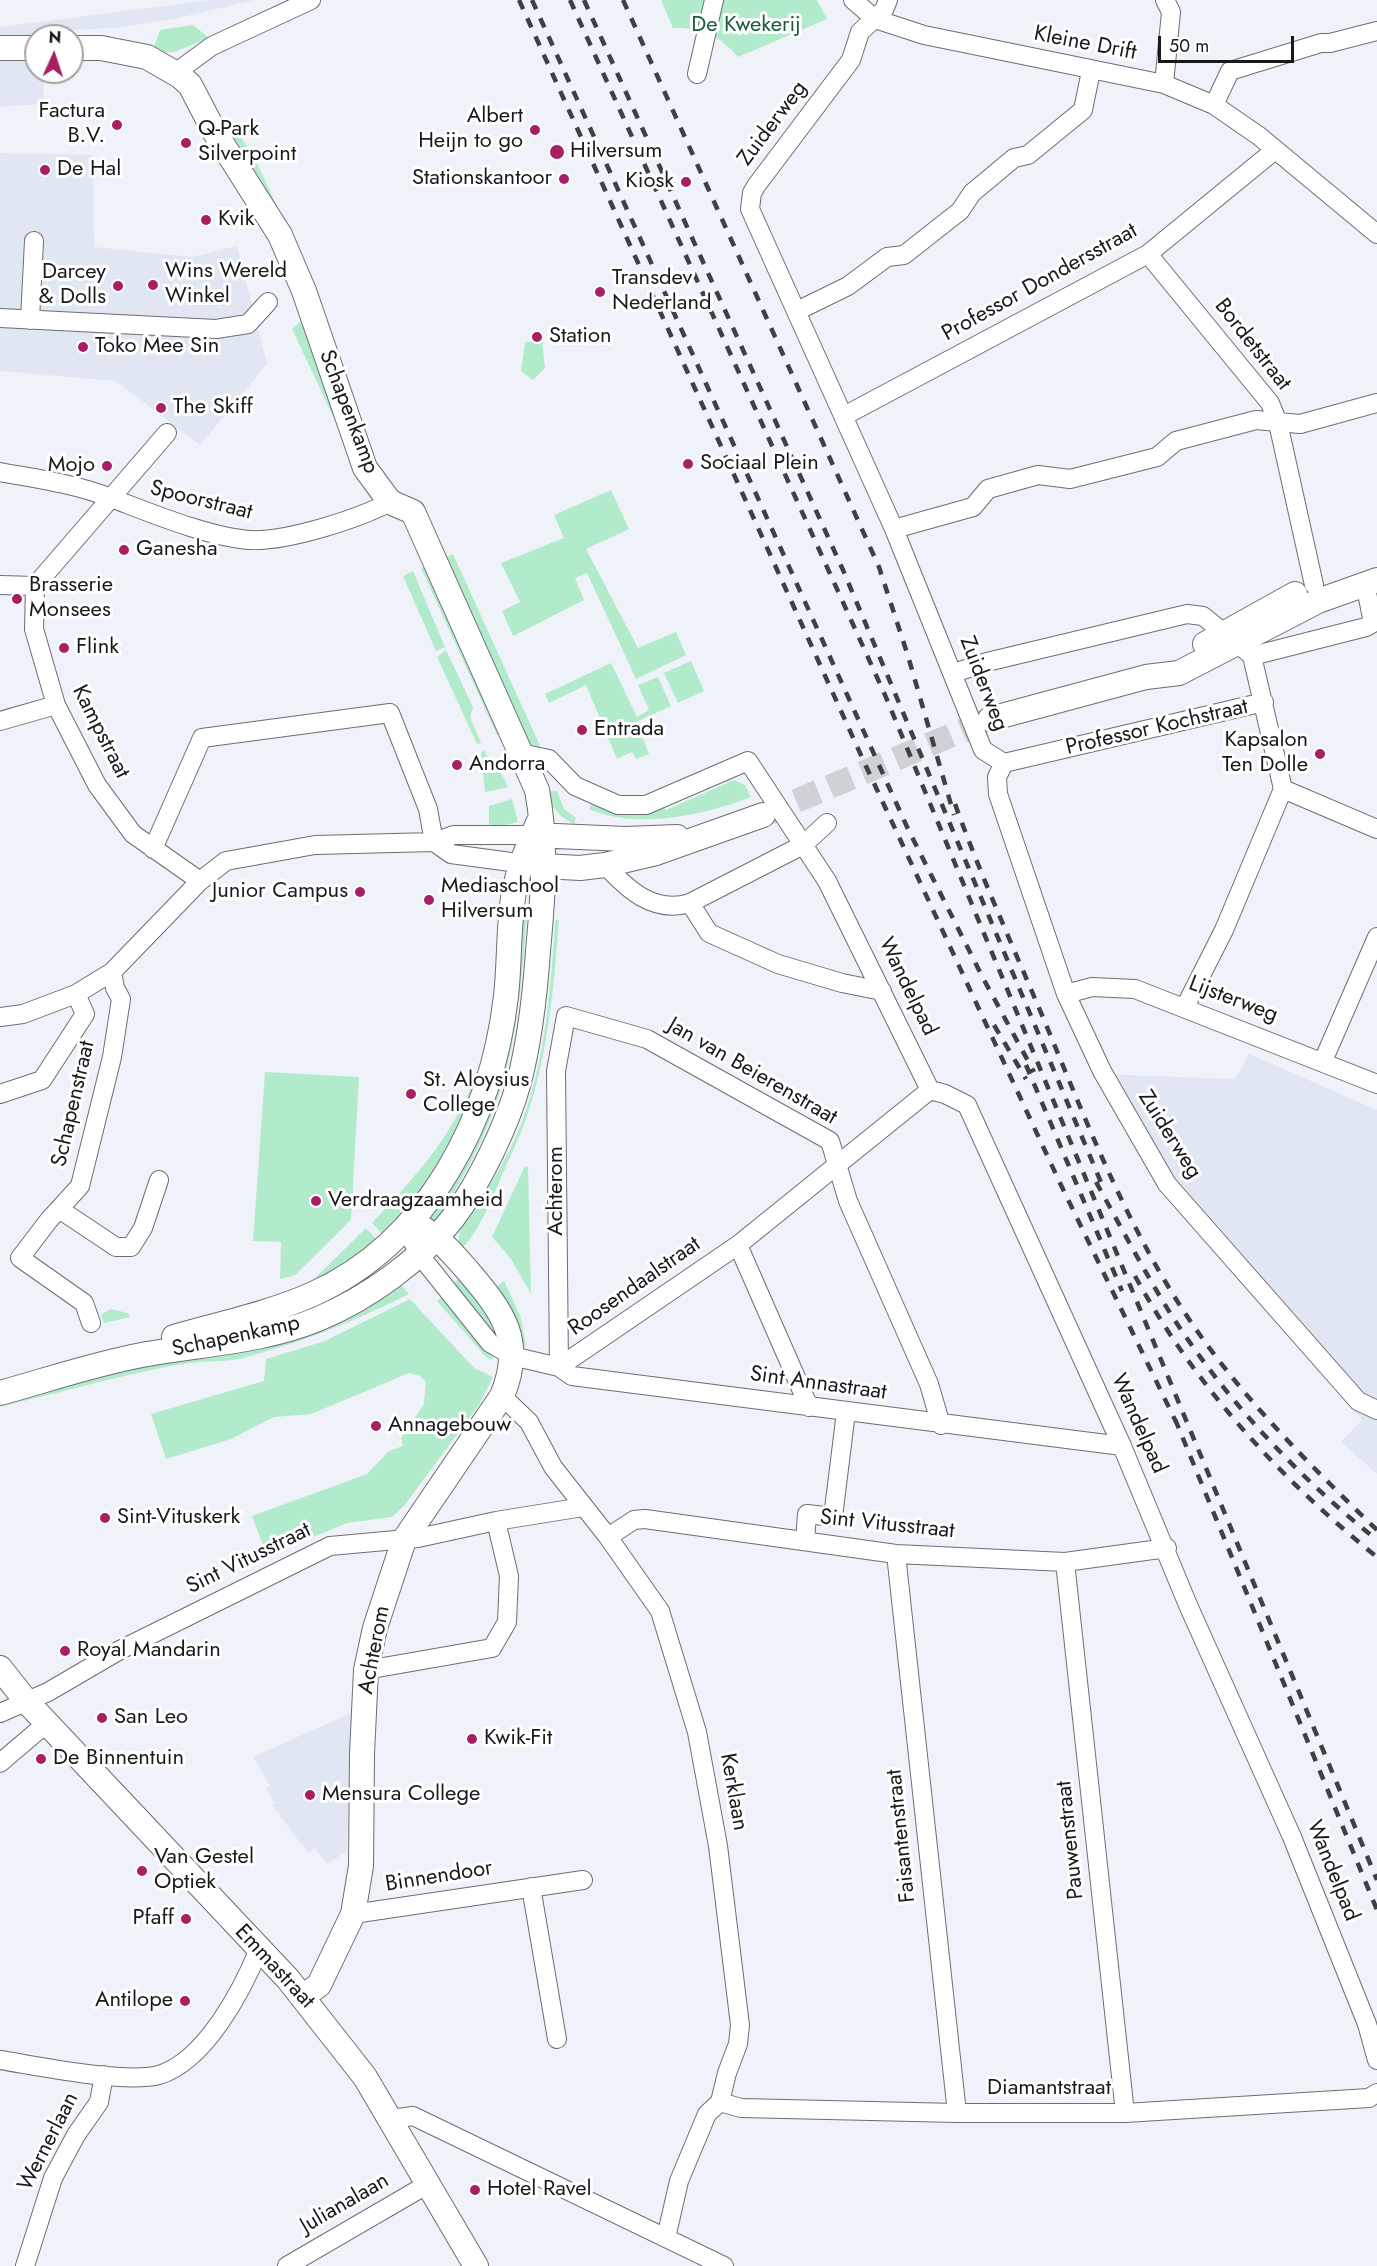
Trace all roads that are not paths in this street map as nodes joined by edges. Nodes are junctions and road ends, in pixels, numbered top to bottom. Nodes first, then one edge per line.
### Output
1 (311, 0) edge
2 (714, 0) edge
3 (853, 0) edge
4 (888, 0) edge
5 (1165, 0) edge
6 (290, 5) edge
7 (875, 19) junction
8 (1377, 31) edge
9 (0, 48) edge
10 (24, 48) edge
11 (84, 48) edge
12 (1091, 71) junction
13 (175, 73) junction
14 (697, 74) dead end
15 (1164, 84) junction
16 (1214, 105) junction
17 (1275, 150) junction
18 (1377, 234) edge
19 (34, 241) dead end
20 (1148, 254) junction
21 (268, 302) dead end
22 (797, 311) junction
23 (0, 318) edge
24 (30, 320) junction
25 (1377, 403) edge
26 (844, 416) junction
27 (1278, 423) junction
28 (167, 433) dead end
29 (0, 472) edge
30 (111, 498) junction
31 (390, 502) junction
32 (894, 529) junction
33 (1373, 578) edge
34 (0, 585) edge
35 (1314, 585) junction
36 (35, 586) junction
37 (1238, 645) junction
38 (954, 673) junction
39 (1264, 702) junction
40 (56, 705) junction
41 (990, 719) tunnel mouth
42 (0, 721) edge
43 (520, 753) junction
44 (1004, 763) junction
45 (1283, 789) junction
46 (763, 815) tunnel mouth
47 (827, 823) dead end
48 (538, 829) junction
49 (1377, 829) edge
50 (700, 836) junction
51 (434, 842) junction
52 (803, 844) junction
53 (153, 849) junction
54 (532, 865) junction
55 (605, 865) junction
56 (200, 881) junction
57 (690, 903) junction
58 (1376, 940) edge
59 (112, 972) junction
60 (882, 991) junction
61 (76, 994) junction
62 (1066, 994) junction
63 (1185, 1007) junction
64 (566, 1016) joint
65 (0, 1017) edge
66 (1323, 1061) junction
67 (1377, 1084) edge
68 (930, 1090) junction
69 (0, 1094) edge
70 (838, 1165) junction
71 (159, 1180) dead end
72 (60, 1209) junction
73 (410, 1225) junction
74 (436, 1237) junction
75 (738, 1245) junction
76 (418, 1253) junction
77 (91, 1323) dead end
78 (512, 1356) junction
79 (559, 1367) junction
80 (0, 1377) edge
81 (0, 1393) edge
82 (502, 1396) junction
83 (809, 1407) junction
84 (1377, 1410) edge
85 (846, 1412) junction
86 (941, 1425) junction
87 (1122, 1446) junction
88 (583, 1508) junction
89 (496, 1521) junction
90 (608, 1537) junction
91 (404, 1540) junction
92 (805, 1541) junction
93 (1167, 1548) junction
94 (896, 1554) junction
95 (1065, 1562) junction
96 (0, 1668) edge
97 (366, 1670) junction
98 (27, 1702) junction
99 (0, 1713) edge
100 (47, 1723) junction
101 (0, 1763) edge
102 (583, 1880) dead end
103 (531, 1887) junction
104 (354, 1914) junction
105 (258, 1949) junction
106 (303, 1997) junction
107 (557, 2039) dead end
108 (0, 2060) edge
109 (1377, 2060) edge
110 (104, 2075) junction
111 (1377, 2093) edge
112 (720, 2102) junction
113 (957, 2113) junction
114 (1125, 2113) junction
115 (389, 2119) junction
116 (428, 2184) junction
117 (666, 2238) junction
118 (25, 2266) edge
119 (286, 2266) edge
120 (476, 2266) edge
121 (724, 2266) edge

1 - 6 street
2 - 14 street
3 - 7 street, Kleine Drift
4 - 7 street, Zuiderweg
5 - 15 street
6 - 13 street
7 - 12 street, Kleine Drift
7 - 22 street, Zuiderweg
8 - 16 street
9 - 10 main road
11 - 13 main road, Schapenkamp
12 - 15 street, Kleine Drift
12 - 22 street
13 - 31 main road, Schapenkamp
15 - 16 street, Kleine Drift
16 - 17 street, Kleine Drift
17 - 18 street, Kleine Drift
17 - 20 street, Professor Dondersstraat
19 - 24 street
20 - 26 street, Professor Dondersstraat
20 - 27 street, Bordetstraat
21 - 24 street
22 - 26 street, Zuiderweg
23 - 24 street
25 - 27 street
26 - 32 street, Zuiderweg
27 - 32 street
27 - 35 street, Bordetstraat
28 - 30 street
29 - 30 street, Spoorstraat
30 - 31 street, Spoorstraat
30 - 36 street
31 - 43 main road, Schapenkamp
32 - 38 street, Zuiderweg
33 - 35 main road
33 - 37 main road
33 - 37 street
34 - 36 street
35 - 37 main road
36 - 40 street, Kampstraat
37 - 38 street
37 - 39 street, Professor Kochstraat
37 - 41 main road
38 - 44 street, Zuiderweg
39 - 44 street, Professor Kochstraat
39 - 45 street
40 - 42 street
40 - 53 street, Kampstraat
43 - 48 main road, Schapenkamp
43 - 52 street, Wandelpad
44 - 62 street, Zuiderweg
45 - 49 street
45 - 63 street
46 - 50 main road
47 - 52 street
48 - 50 main road
48 - 51 street
48 - 54 main road, Schapenkamp
50 - 55 main road
51 - 53 street
51 - 54 street
51 - 56 street
52 - 57 street
52 - 60 street, Wandelpad
53 - 56 street, Kampstraat
54 - 55 main road
54 - 73 main road, Schapenkamp
54 - 74 main road, Schapenkamp
55 - 57 street
56 - 59 street
57 - 60 street
58 - 66 street
59 - 61 street
59 - 72 street, Schapenstraat
60 - 68 street, Wandelpad
61 - 65 street
61 - 69 street
62 - 63 street, Lijsterweg
62 - 84 street, Zuiderweg
63 - 66 street, Lijsterweg
64 - 70 street, Jan van Beierenstraat
64 - 79 street, Achterom
66 - 67 street, Lijsterweg
68 - 70 street, Roosendaalstraat
68 - 87 street, Wandelpad
70 - 75 street, Roosendaalstraat
70 - 86 street, Jan van Beierenstraat
71 - 72 street
72 - 77 street, Schapenstraat
73 - 74 main road, Achterom
73 - 76 street
73 - 80 main road, Schapenkamp
74 - 76 main road, Schapenkamp
74 - 78 main road, Achterom
75 - 79 street, Roosendaalstraat
75 - 83 street, Roosendaalstraat
76 - 78 street
76 - 81 main road, Schapenkamp
78 - 79 street, Sint Annastraat
78 - 82 main road, Achterom
79 - 83 street, Sint Annastraat
82 - 88 street, Kerklaan
82 - 91 main road, Achterom
83 - 85 street, Sint Annastraat
85 - 86 street, Sint Annastraat
85 - 92 street
86 - 87 street, Sint Annastraat
87 - 93 street, Wandelpad
88 - 89 street, Sint Vitusstraat
88 - 90 street, Kerklaan
89 - 91 street, Sint Vitusstraat
89 - 97 street
90 - 92 street, Sint Vitusstraat
90 - 112 street, Kerklaan
91 - 97 main road, Achterom
91 - 98 street, Sint Vitusstraat
92 - 94 street, Sint Vitusstraat
93 - 95 street, Sint Vitusstraat
93 - 109 street, Wandelpad
94 - 95 street, Sint Vitusstraat
94 - 113 street, Faisantenstraat
95 - 114 street, Pauwenstraat
96 - 98 main road, Emmastraat
97 - 104 main road, Achterom
98 - 99 street
98 - 100 main road, Emmastraat
100 - 101 street
100 - 105 main road, Emmastraat
102 - 103 street, Binnendoor
103 - 104 street, Binnendoor
103 - 107 street
104 - 106 main road, Achterom
105 - 106 main road, Emmastraat
105 - 110 street
106 - 115 main road, Emmastraat
108 - 110 street
110 - 118 street, Wernerlaan
111 - 114 street, Diamantstraat
112 - 113 street, Diamantstraat
112 - 117 street, Kerklaan
113 - 114 street, Diamantstraat
115 - 116 main road, Emmastraat
115 - 117 street
116 - 119 street, Julianalaan
116 - 120 main road, Emmastraat
117 - 121 street

